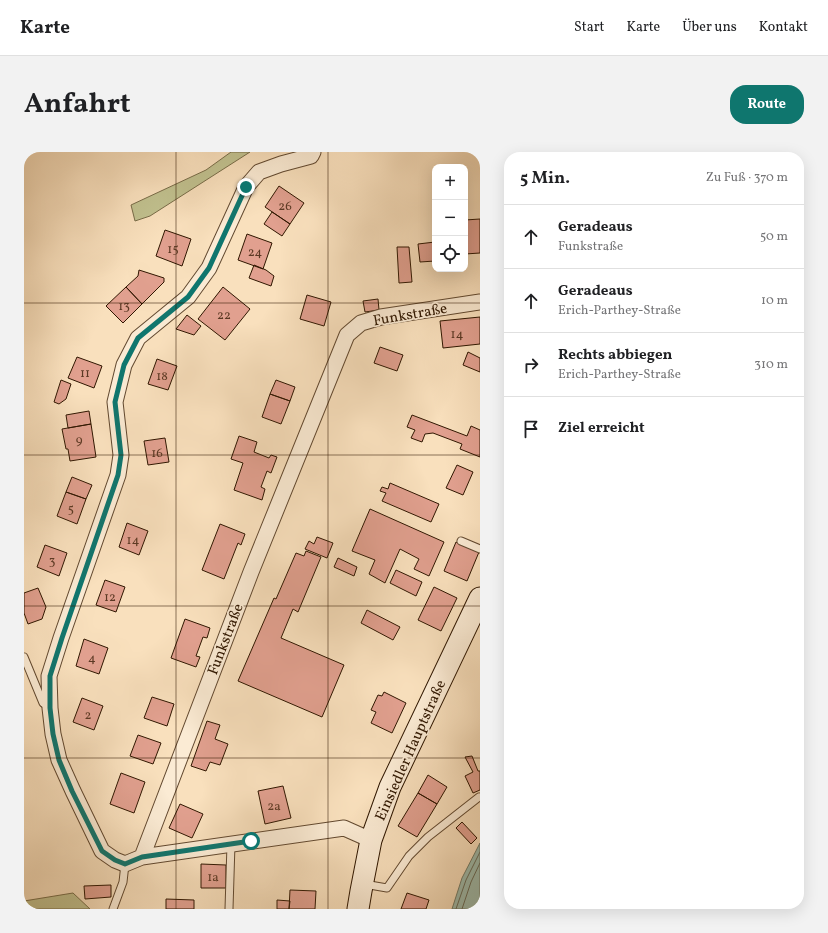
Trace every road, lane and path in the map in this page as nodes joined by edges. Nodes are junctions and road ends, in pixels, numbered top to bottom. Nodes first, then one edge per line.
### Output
1 (313, 152) edge
2 (480, 302) edge
3 (460, 541) dead end
4 (480, 549) edge
5 (480, 598) edge
6 (24, 657) edge
7 (50, 708) junction
8 (479, 798) edge
9 (371, 840) junction
10 (231, 844) junction
11 (142, 857) junction
12 (125, 864) junction
13 (362, 884) junction
14 (114, 909) edge
15 (229, 909) edge
16 (358, 909) edge

1 - 7 street
2 - 11 street, Funkstraße
3 - 4 lane
5 - 9 main road, Einsiedler Hauptstraße
6 - 7 lane
7 - 12 street
8 - 13 lane
9 - 10 street
9 - 13 main road, Einsiedler Hauptstraße
10 - 11 street
10 - 15 lane
11 - 12 street
12 - 14 lane
13 - 16 main road, Einsiedler Hauptstraße

